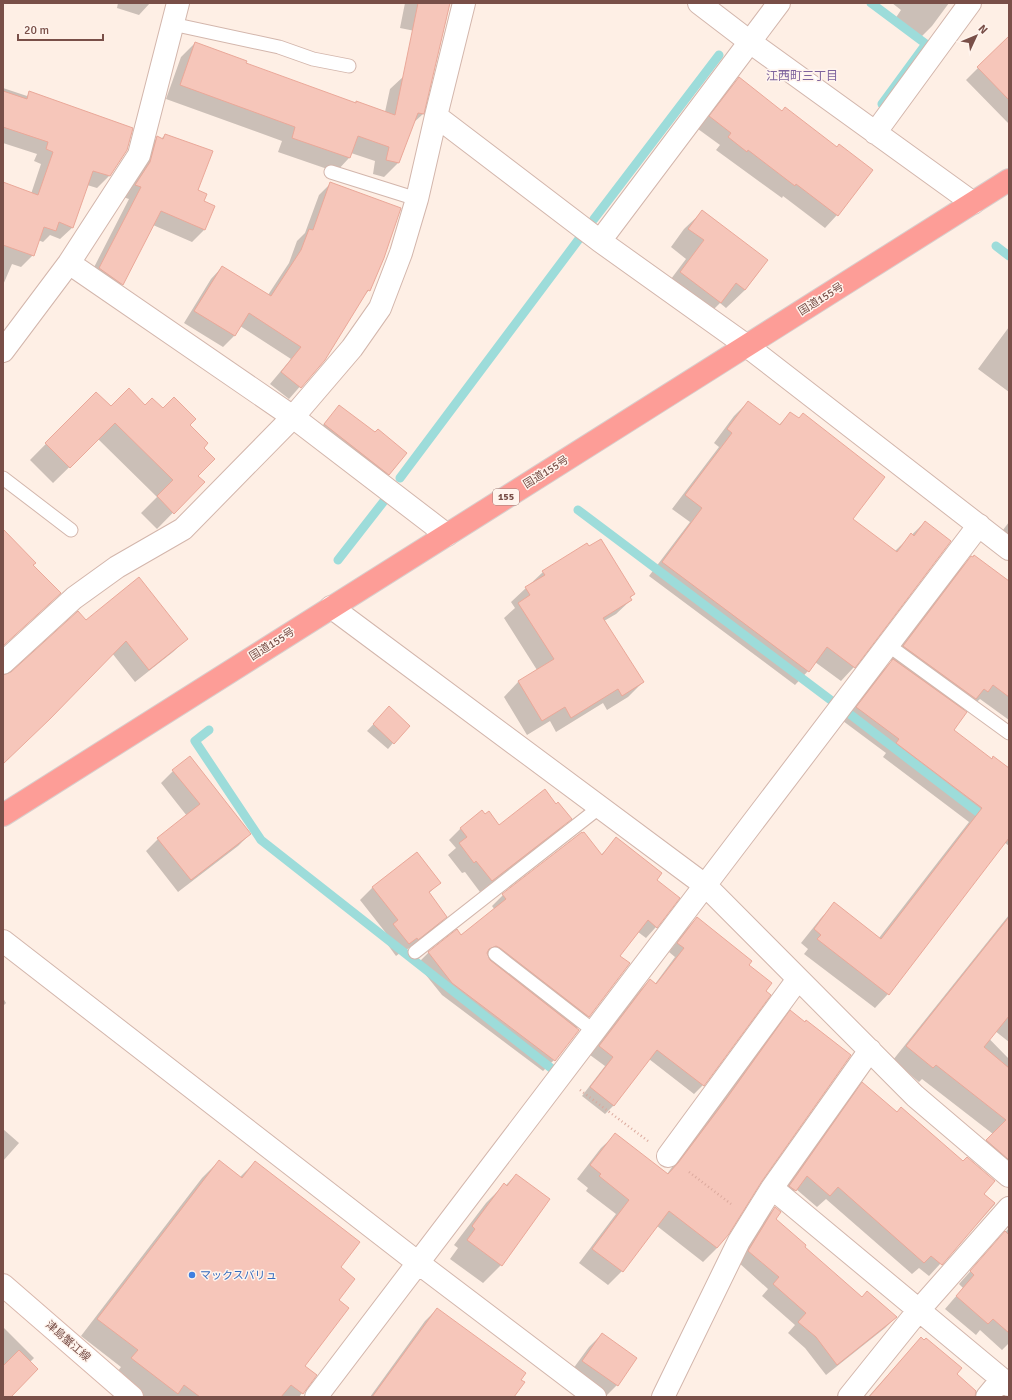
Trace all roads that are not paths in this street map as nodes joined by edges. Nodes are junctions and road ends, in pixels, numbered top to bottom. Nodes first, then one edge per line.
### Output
1 (178, 3) edge
2 (464, 3) edge
3 (699, 3) edge
4 (779, 3) edge
5 (970, 3) edge
6 (172, 24) junction
7 (750, 42) junction
8 (350, 66) dead end
9 (436, 116) junction
10 (875, 133) junction
11 (331, 172) dead end
12 (1009, 180) edge
13 (417, 199) junction
14 (973, 203) junction
15 (600, 241) junction
16 (69, 262) junction
17 (747, 346) junction
18 (3, 351) edge
19 (293, 417) junction
20 (3, 478) edge
21 (979, 525) junction
22 (71, 530) dead end
23 (447, 535) junction
24 (1009, 549) edge
25 (331, 607) junction
26 (888, 645) junction
27 (3, 663) edge
28 (1009, 733) edge
29 (600, 807) junction
30 (3, 815) edge
31 (706, 886) junction
32 (3, 941) edge
33 (415, 952) dead end
34 (495, 954) dead end
35 (798, 979) junction
36 (594, 1031) junction
37 (870, 1050) junction
38 (668, 1156) dead end
39 (1009, 1176) edge
40 (772, 1188) junction
41 (1009, 1208) edge
42 (417, 1262) junction
43 (3, 1285) edge
44 (918, 1311) junction
45 (1006, 1382) edge
46 (132, 1397) edge
47 (316, 1397) edge
48 (595, 1397) edge
49 (663, 1397) edge
50 (849, 1397) edge
51 (987, 1397) edge

1 - 6 street
2 - 9 street
3 - 7 street
4 - 7 street
5 - 10 street
6 - 8 lane
6 - 16 street
7 - 10 street
7 - 15 street
9 - 13 street
9 - 15 street
10 - 14 street
11 - 13 lane
12 - 14 highway, 国道155号 / 155
13 - 19 street
14 - 17 highway, 国道155号 / 155
15 - 17 street
16 - 18 street
16 - 19 street
17 - 21 street
17 - 23 highway, 国道155号 / 155
19 - 23 street
19 - 27 street
20 - 22 lane
21 - 24 street
21 - 26 street
23 - 25 highway, 国道155号 / 155
25 - 29 street
25 - 30 highway, 国道155号 / 155
26 - 28 lane
26 - 31 street
29 - 31 street
29 - 33 lane
31 - 35 street
31 - 36 street
32 - 42 street
34 - 36 lane
35 - 37 street
35 - 38 street
36 - 42 street
37 - 39 street
37 - 40 street
40 - 44 street
40 - 49 street
41 - 44 street
42 - 47 street
42 - 48 street
43 - 46 street, 津島蟹江線
44 - 45 street
44 - 50 street
45 - 51 street

